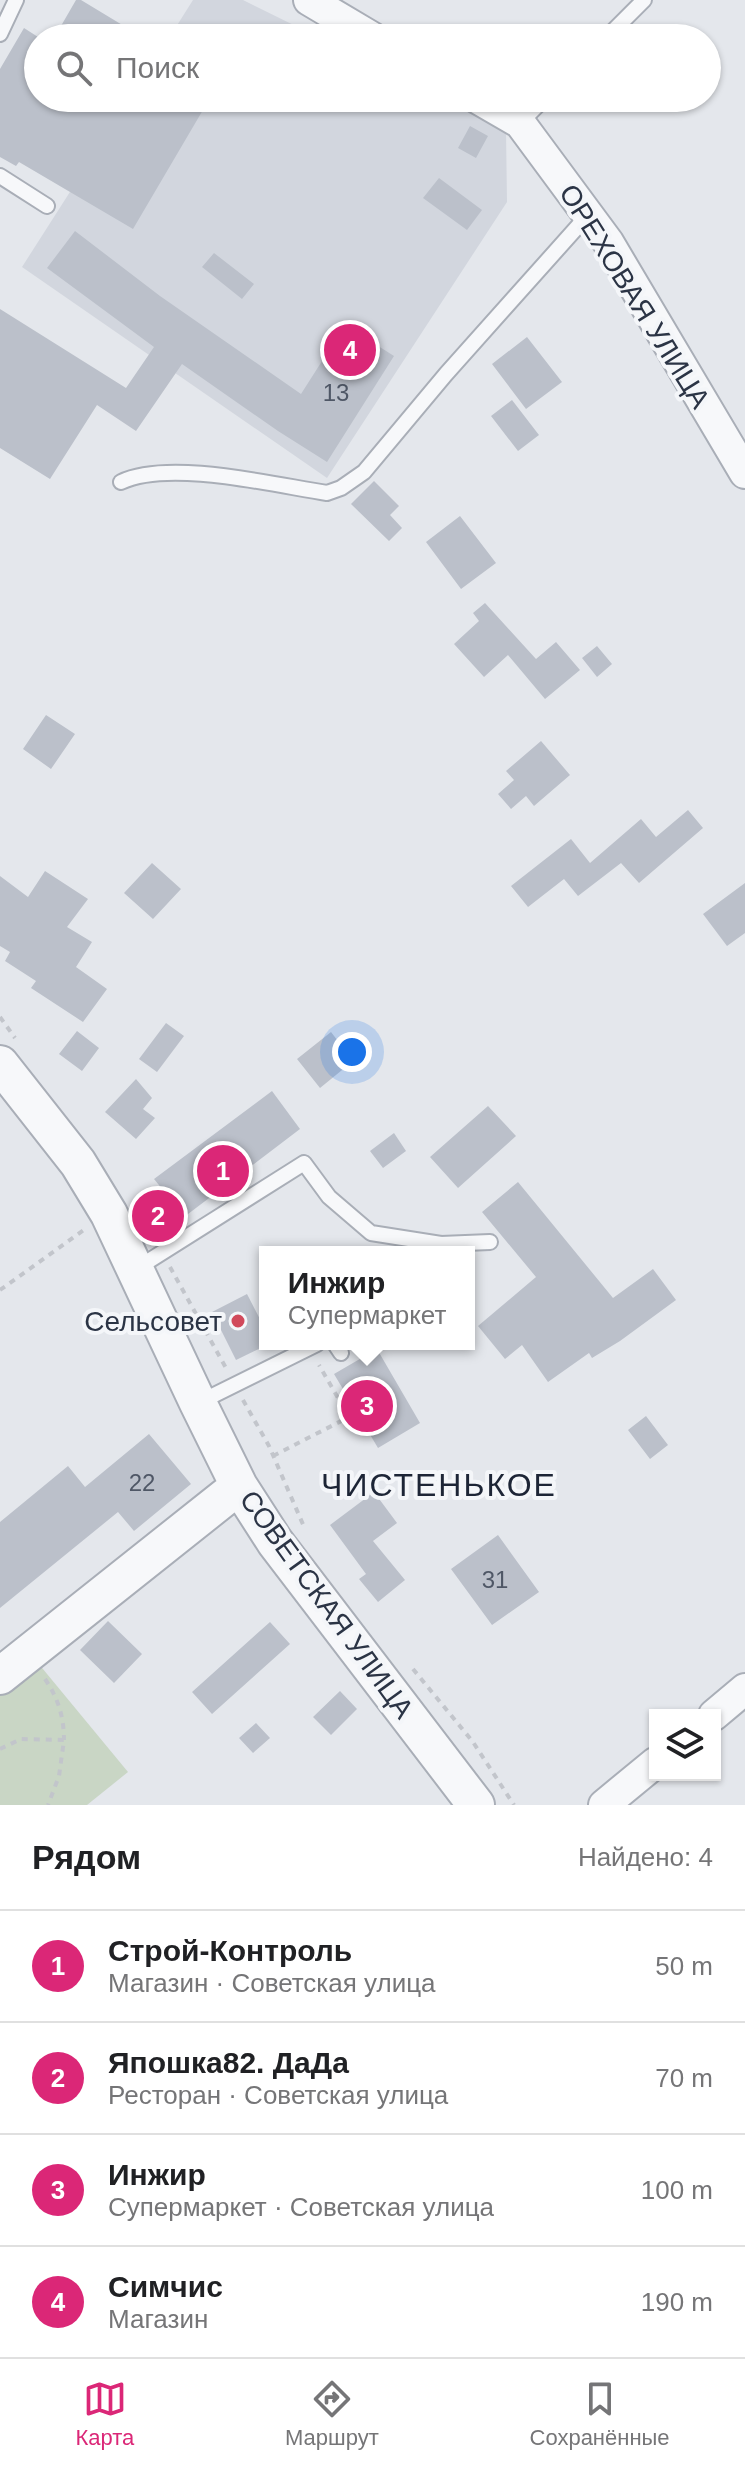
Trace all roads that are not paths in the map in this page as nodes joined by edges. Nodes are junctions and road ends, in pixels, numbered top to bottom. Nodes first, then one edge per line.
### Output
1 (16, 0) edge
2 (309, 0) edge
3 (644, 0) edge
4 (349, 24) edge
5 (620, 24) edge
6 (0, 34) edge
7 (501, 112) edge
8 (531, 112) edge
9 (520, 123) junction
10 (0, 176) edge
11 (47, 206) dead end
12 (588, 215) junction
13 (745, 473) edge
14 (121, 482) dead end
15 (0, 1064) edge
16 (490, 1242) dead end
17 (148, 1260) junction
18 (305, 1350) edge
19 (198, 1403) junction
20 (233, 1488) junction
21 (14, 1666) edge
22 (745, 1689) edge
23 (721, 1709) edge
24 (649, 1768) edge
25 (476, 1805) edge
26 (604, 1805) edge

1 - 6 lane
2 - 4 street
3 - 5 lane
7 - 9 street, ОРЕХОВАЯ УЛИЦА
8 - 9 lane
9 - 12 street, ОРЕХОВАЯ УЛИЦА
10 - 11 lane
12 - 13 street, ОРЕХОВАЯ УЛИЦА
12 - 14 lane
15 - 17 street, СОВЕТСКАЯ УЛИЦА
16 - 17 lane
17 - 19 street, СОВЕТСКАЯ УЛИЦА
18 - 19 lane
19 - 20 street, СОВЕТСКАЯ УЛИЦА
20 - 21 street
20 - 25 street, СОВЕТСКАЯ УЛИЦА
22 - 23 street
24 - 26 street

